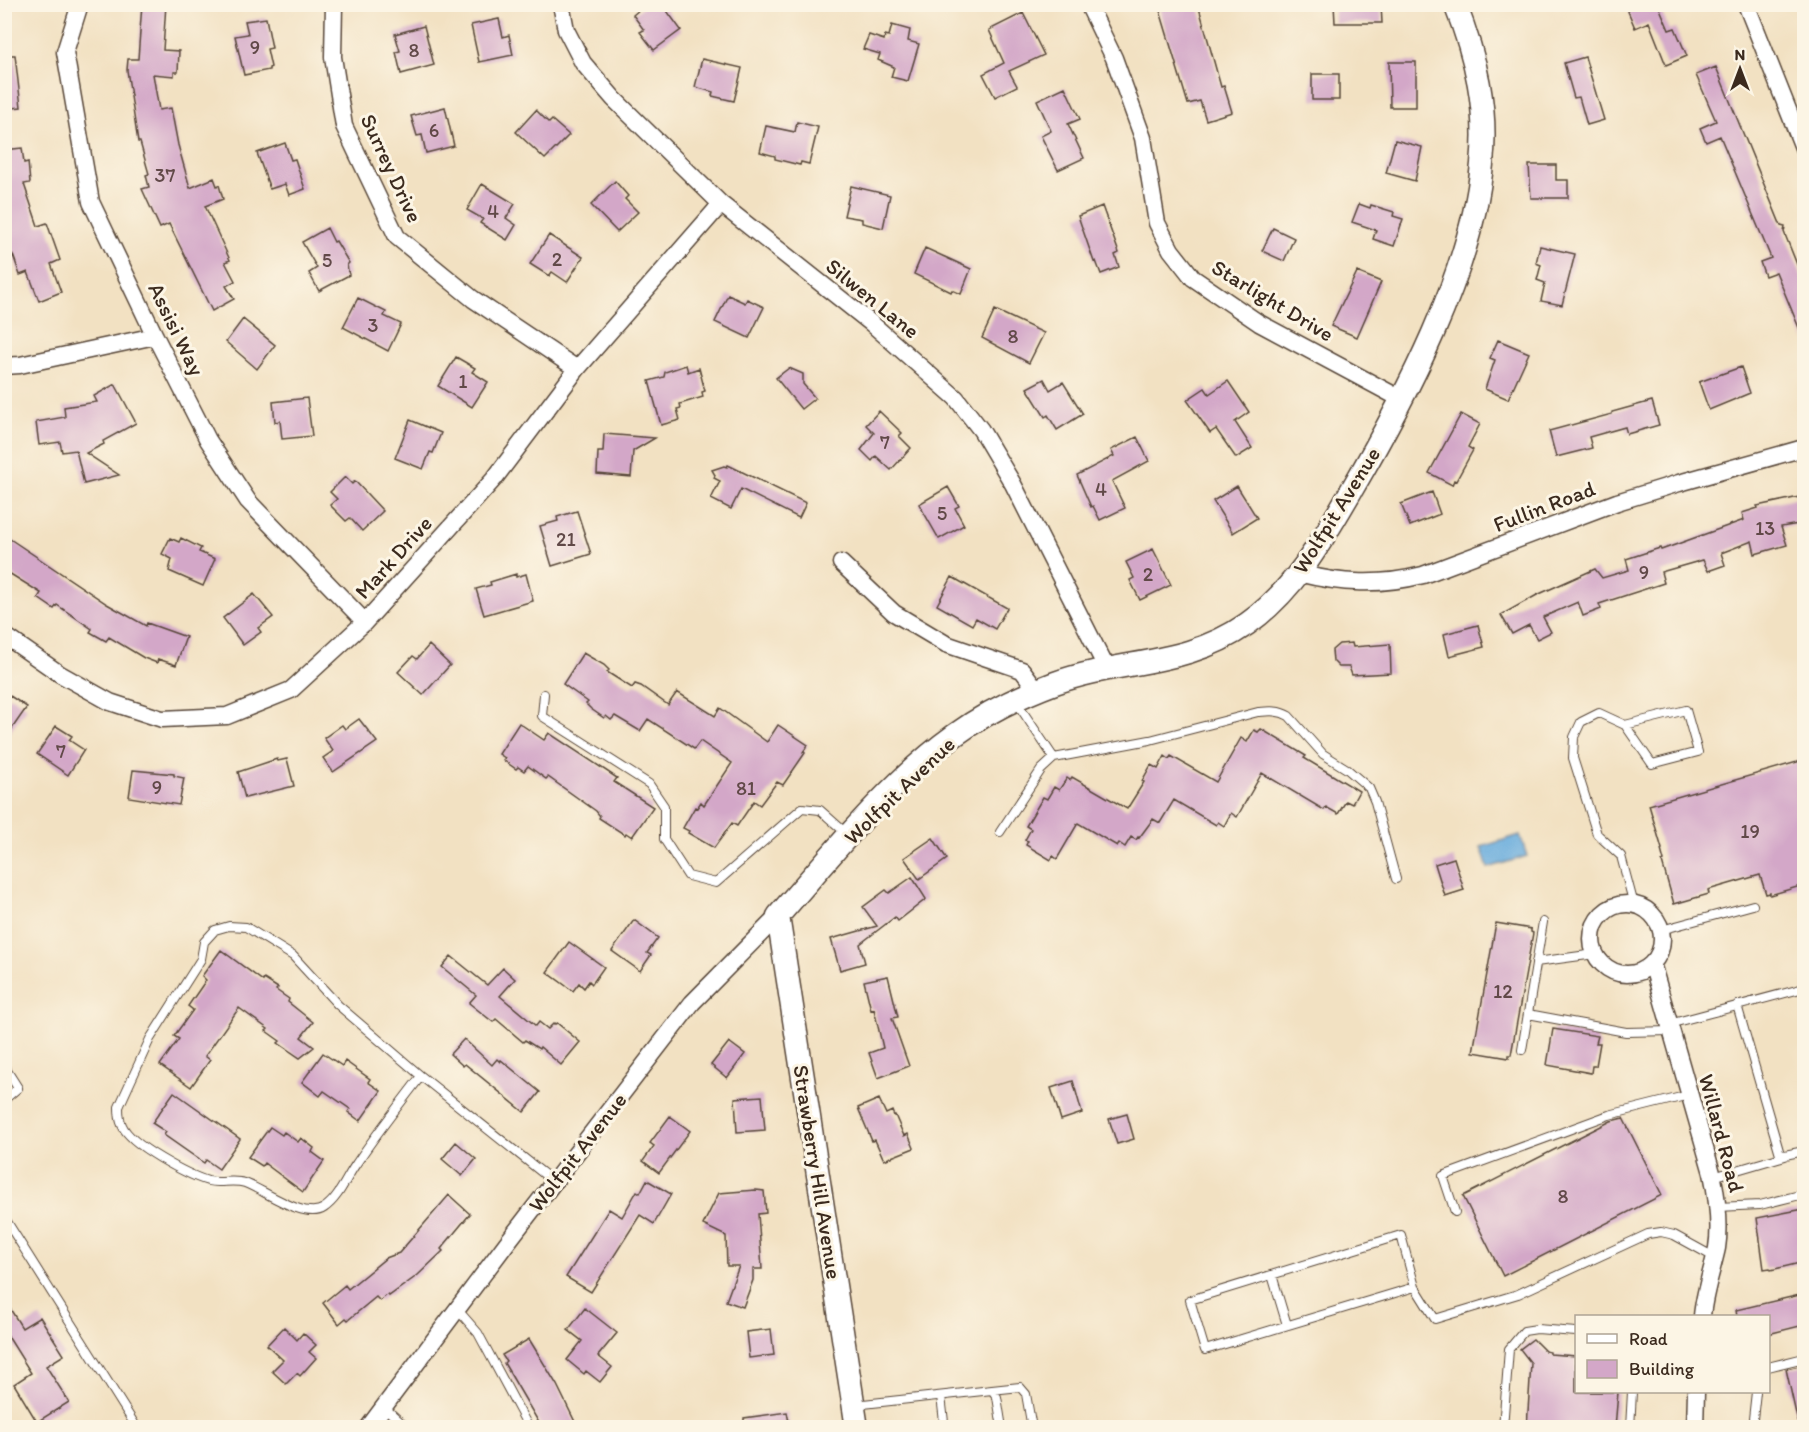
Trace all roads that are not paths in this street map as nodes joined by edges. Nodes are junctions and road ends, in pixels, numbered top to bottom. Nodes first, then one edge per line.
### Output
1 (80, 4) edge
2 (334, 4) edge
3 (561, 4) edge
4 (1088, 4) edge
5 (1455, 4) edge
6 (1746, 4) edge
7 (1804, 150) edge
8 (721, 204) junction
9 (154, 336) junction
10 (4, 366) edge
11 (577, 369) junction
12 (1401, 399) junction
13 (1804, 448) edge
14 (841, 563) dead end
15 (1298, 573) junction
16 (365, 622) junction
17 (4, 635) edge
18 (1107, 669) junction
19 (1037, 690) junction
20 (544, 694) dead end
21 (1015, 700) junction
22 (1625, 725) junction
23 (1054, 758) junction
24 (1000, 832) dead end
25 (849, 836) junction
26 (1396, 879) dead end
27 (1635, 904) junction
28 (1753, 904) dead end
29 (778, 916) junction
30 (1543, 922) dead end
31 (1661, 930) junction
32 (1596, 954) junction
33 (1536, 962) junction
34 (1652, 963) junction
35 (1804, 988) edge
36 (1737, 1005) junction
37 (1528, 1014) junction
38 (1670, 1027) junction
39 (1522, 1050) dead end
40 (4, 1066) edge
41 (421, 1076) junction
42 (1689, 1095) junction
43 (4, 1100) edge
44 (1804, 1151) edge
45 (1785, 1155) junction
46 (1713, 1178) junction
47 (554, 1182) junction
48 (1804, 1194) edge
49 (1718, 1207) junction
50 (1455, 1212) dead end
51 (4, 1217) edge
52 (1714, 1257) junction
53 (1272, 1275) junction
54 (1415, 1287) junction
55 (457, 1309) junction
56 (1702, 1315) edge
57 (1287, 1325) junction
58 (1575, 1332) edge
59 (1804, 1358) edge
60 (1770, 1366) edge
61 (992, 1390) junction
62 (1632, 1393) edge
63 (1696, 1393) edge
64 (1756, 1393) edge
65 (941, 1396) junction
66 (853, 1405) junction
67 (384, 1407) junction
68 (137, 1428) edge
69 (368, 1428) edge
70 (407, 1428) edge
71 (529, 1428) edge
72 (857, 1428) edge
73 (942, 1428) edge
74 (1002, 1428) edge
75 (1032, 1428) edge
76 (1503, 1428) edge
77 (1630, 1428) edge
78 (1695, 1428) edge
79 (1752, 1428) edge

1 - 9 street, Assisi Way
2 - 11 street, Surrey Drive
3 - 8 street, Silwen Lane
4 - 12 street, Starlight Drive
5 - 12 street, Wolfpit Avenue
6 - 7 street
8 - 11 street, Mark Drive
8 - 18 street, Silwen Lane
9 - 10 street
9 - 16 street, Assisi Way
11 - 16 street, Mark Drive
12 - 15 street, Wolfpit Avenue
13 - 15 street, Fullin Road
14 - 19 street
15 - 18 street, Wolfpit Avenue
16 - 17 street, Mark Drive
18 - 19 street, Wolfpit Avenue
19 - 21 street, Wolfpit Avenue
20 - 25 lane
21 - 23 lane
21 - 25 street, Wolfpit Avenue
22 - 22 lane
22 - 27 lane
23 - 24 lane
23 - 26 lane
25 - 29 street, Wolfpit Avenue
27 - 31 street
27 - 32 street
28 - 31 lane
29 - 47 street, Wolfpit Avenue
29 - 66 street, Strawberry Hill Avenue
30 - 33 lane
31 - 34 street
32 - 33 lane
32 - 34 street
33 - 37 lane
34 - 38 street, Willard Road
35 - 36 lane
36 - 38 lane
36 - 45 lane
37 - 38 lane
37 - 39 lane
38 - 42 street, Willard Road
40 - 43 lane
41 - 41 lane
41 - 47 lane
42 - 46 street, Willard Road
42 - 50 lane
44 - 45 lane
45 - 46 lane
46 - 49 street, Willard Road
47 - 55 street, Wolfpit Avenue
48 - 49 lane
49 - 52 street, Willard Road
51 - 68 lane
52 - 54 lane
52 - 56 street, Willard Road
53 - 54 lane
53 - 57 lane
53 - 57 lane
54 - 57 lane
55 - 67 street, Wolfpit Avenue
55 - 71 lane
58 - 76 lane
59 - 60 lane
61 - 65 lane
61 - 74 lane
61 - 75 lane
62 - 77 lane
63 - 78 street
64 - 79 lane
65 - 66 lane
65 - 73 lane
66 - 72 street, Strawberry Hill Avenue
67 - 69 street, Wolfpit Avenue
67 - 70 lane

